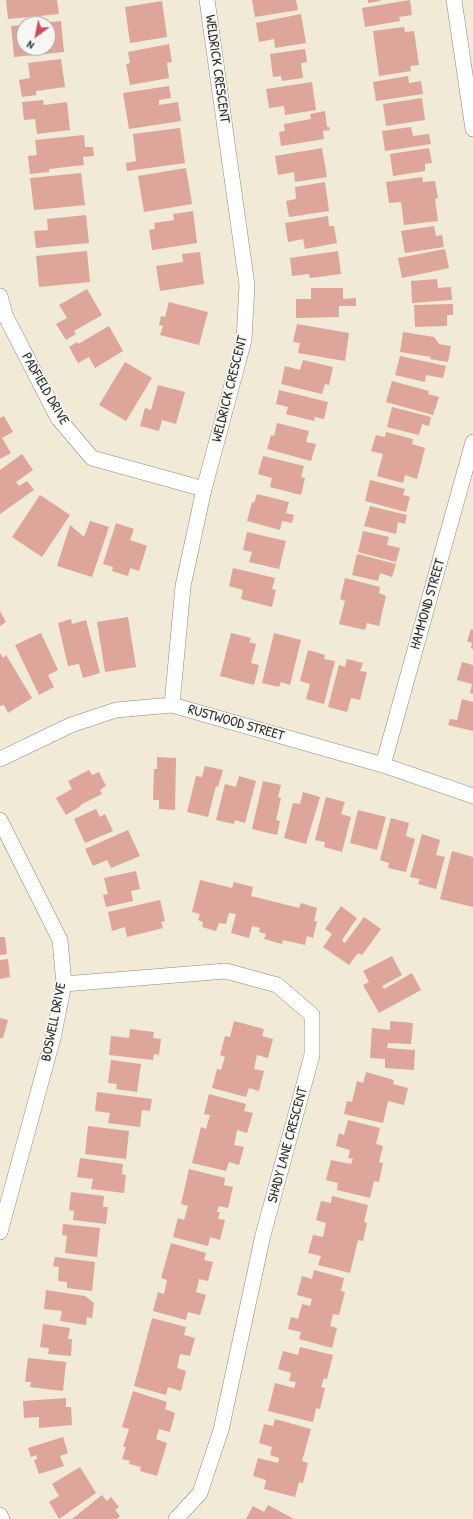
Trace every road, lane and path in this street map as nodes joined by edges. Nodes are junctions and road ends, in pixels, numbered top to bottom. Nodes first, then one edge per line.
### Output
1 (208, 0) edge
2 (454, 0) edge
3 (472, 112) edge
4 (473, 129) edge
5 (0, 296) edge
6 (473, 442) edge
7 (204, 489) junction
8 (172, 705) junction
9 (0, 759) edge
10 (383, 765) junction
11 (473, 796) edge
12 (0, 820) edge
13 (64, 984) junction
14 (0, 1232) edge
15 (0, 1515) edge
16 (2, 1519) edge
17 (176, 1519) edge

1 - 7 street, WELDRICK CRESCENT
2 - 3 street
3 - 4 street
5 - 7 street, PADFIELD DRIVE
6 - 10 street, HAMMOND STREET
7 - 8 street, WELDRICK CRESCENT
8 - 9 street, RUSTWOOD STREET
8 - 10 street, RUSTWOOD STREET
10 - 11 street, RUSTWOOD STREET
12 - 13 street, BOSWELL DRIVE
13 - 14 street, BOSWELL DRIVE
13 - 17 street, SHADY LANE CRESCENT
15 - 16 street

